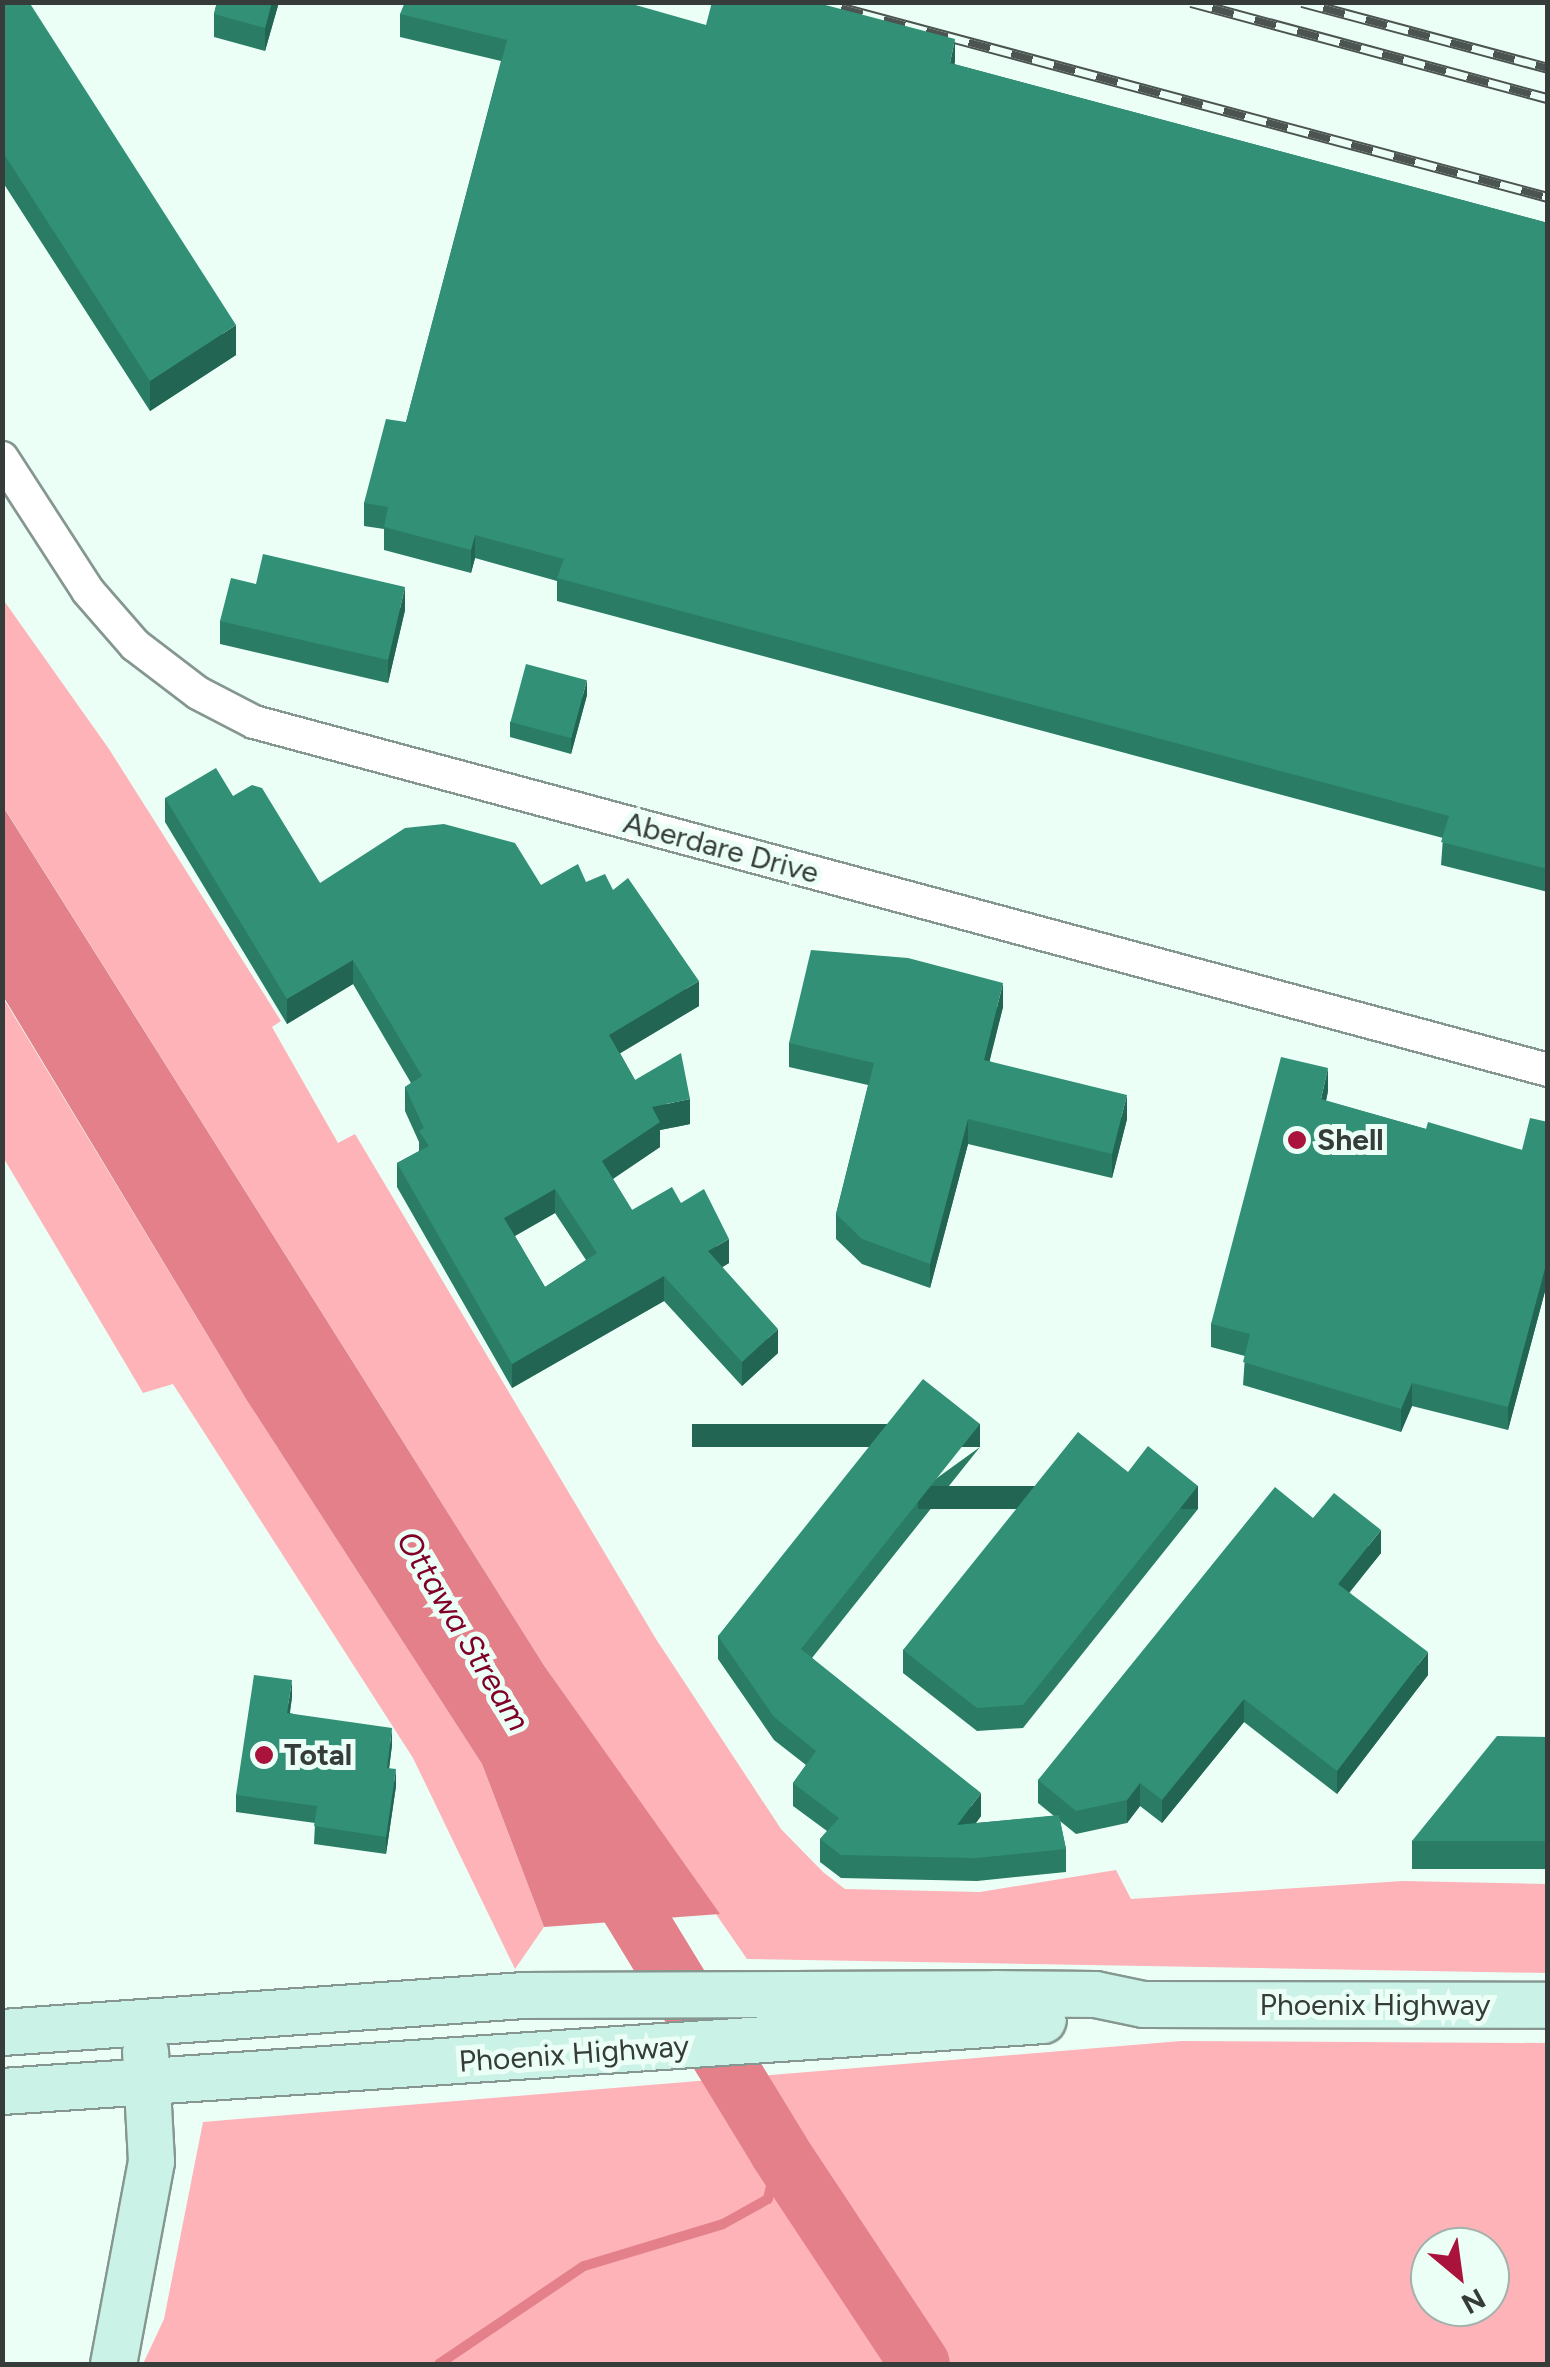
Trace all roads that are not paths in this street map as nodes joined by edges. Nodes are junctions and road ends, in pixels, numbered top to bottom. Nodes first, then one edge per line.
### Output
1 (2, 458) edge
2 (1548, 1070) edge
3 (1548, 2005) edge
4 (840, 2013) junction
5 (139, 2019) junction
6 (2, 2032) edge
7 (150, 2081) junction
8 (2, 2091) edge
9 (113, 2364) edge

1 - 2 street, Aberdare Drive
3 - 4 main road, Phoenix Highway
4 - 5 main road, Phoenix Highway
4 - 7 main road, Phoenix Highway
5 - 6 main road, Phoenix Highway
5 - 7 main road
7 - 8 main road, Phoenix Highway
7 - 9 main road

